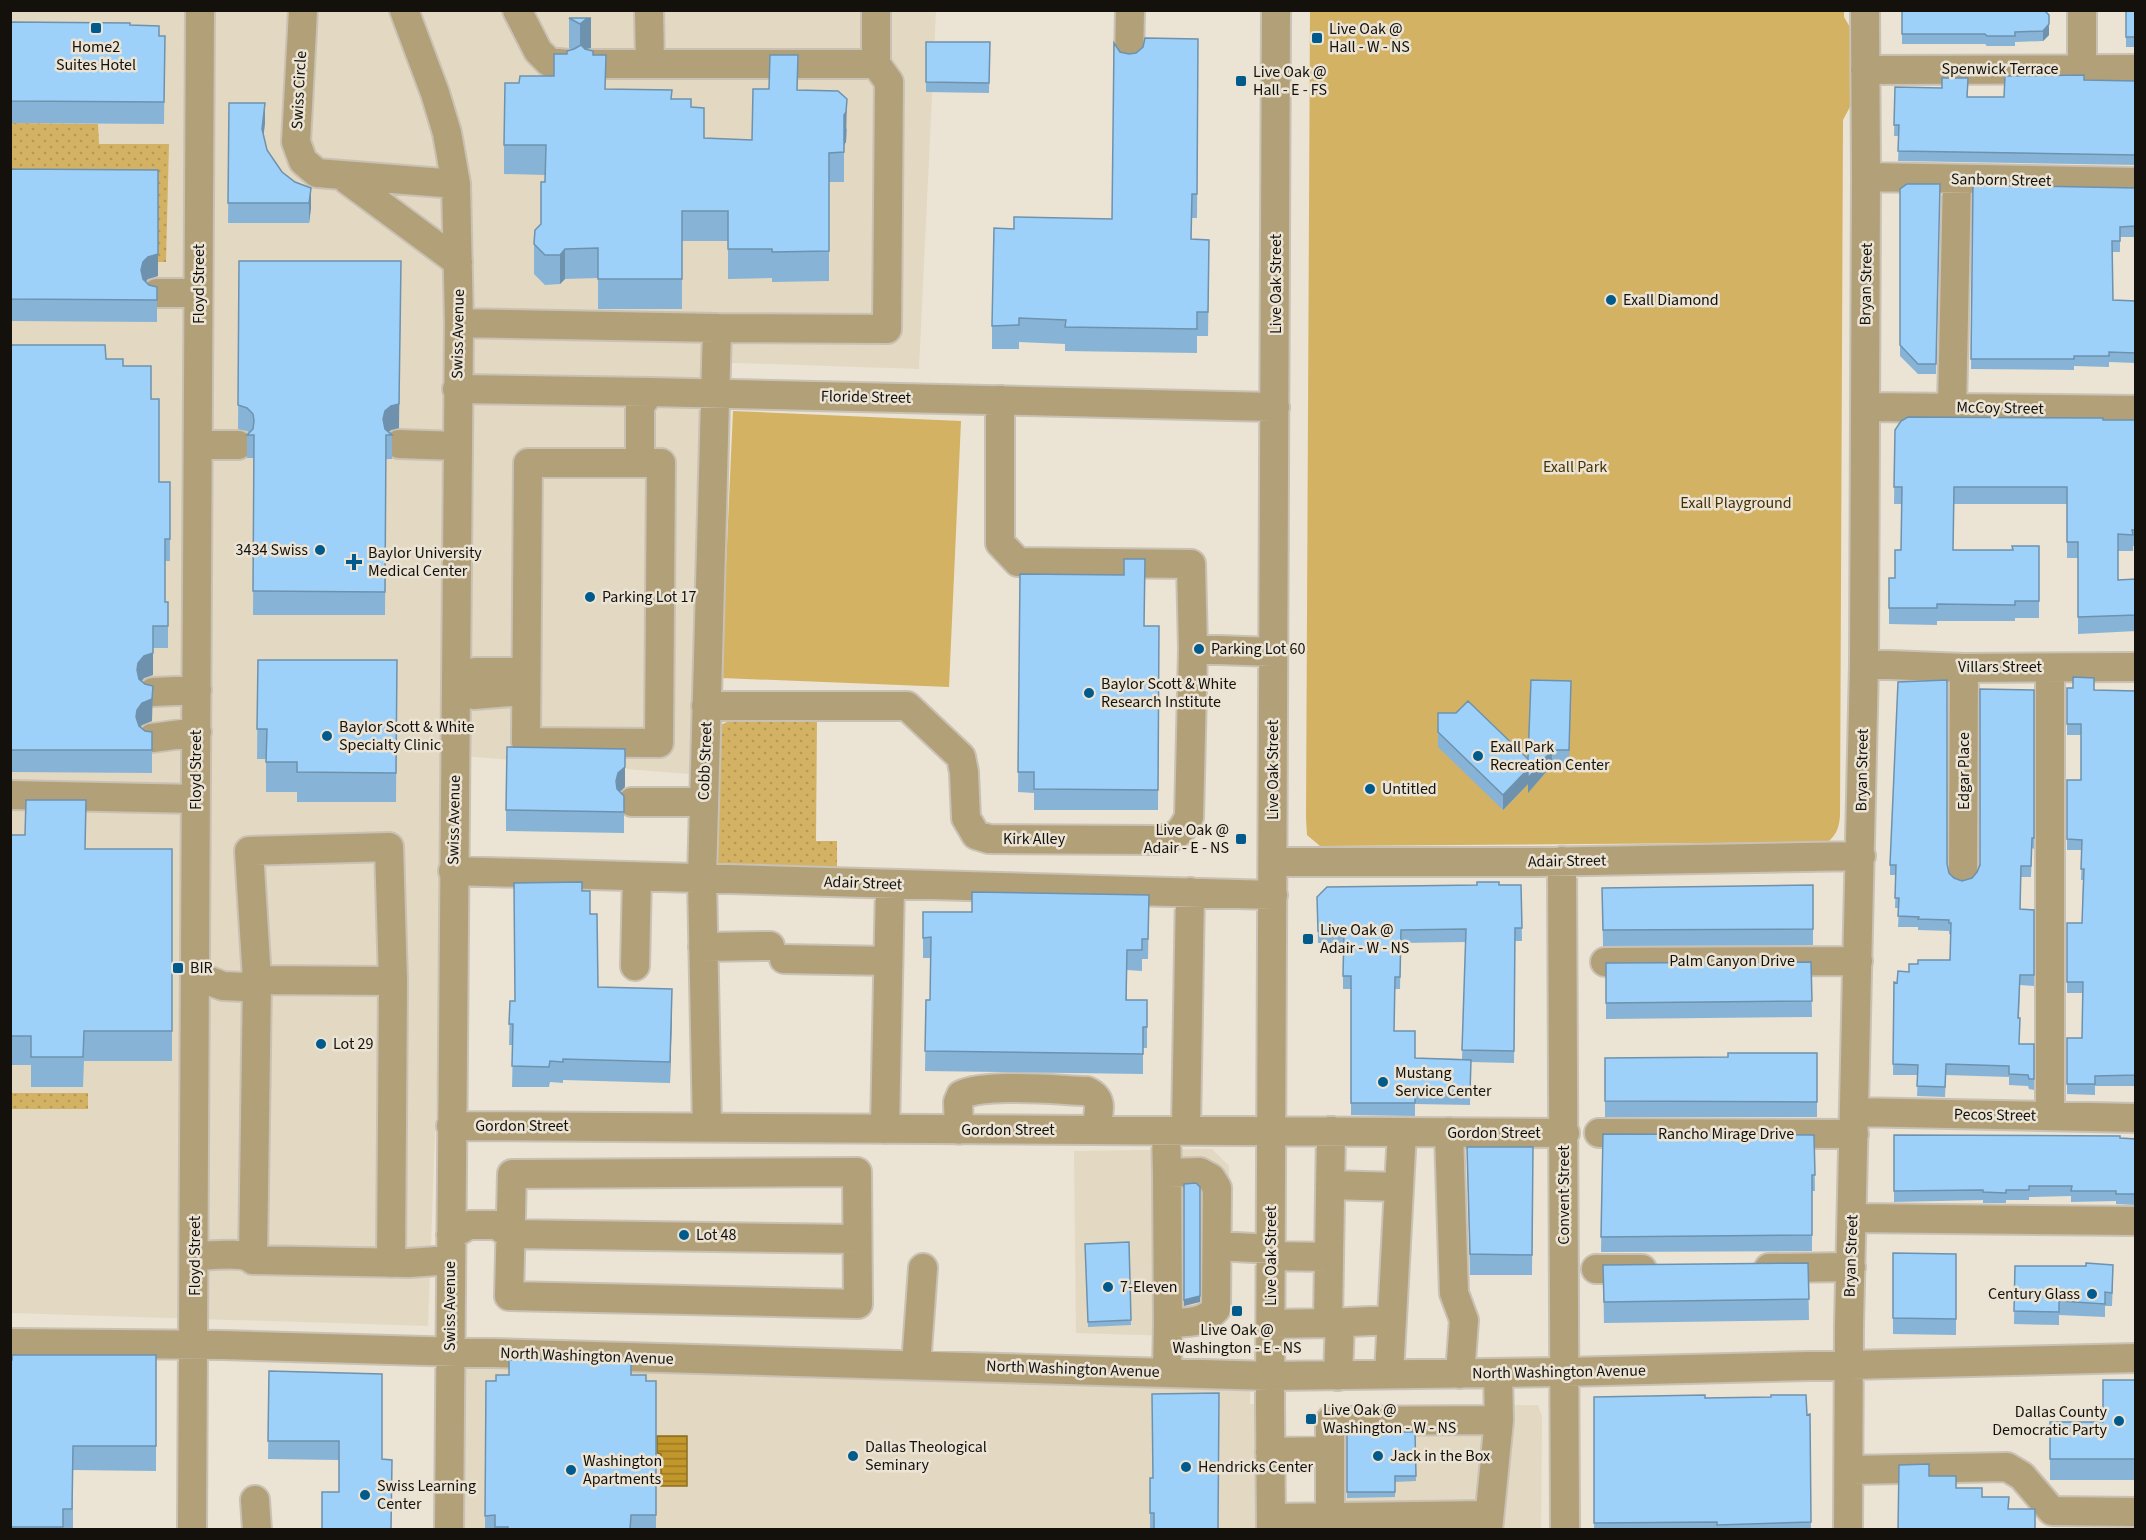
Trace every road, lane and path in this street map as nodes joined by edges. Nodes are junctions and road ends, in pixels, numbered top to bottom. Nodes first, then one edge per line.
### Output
1 (200, 10) edge
2 (303, 10) edge
3 (404, 10) edge
4 (518, 10) edge
5 (649, 10) edge
6 (876, 10) edge
7 (1130, 10) edge
8 (1276, 10) edge
9 (1864, 10) edge
10 (2082, 10) edge
11 (1129, 62) edge
12 (650, 64) junction
13 (876, 64) junction
14 (2082, 69) junction
15 (2136, 69) edge
16 (1865, 70) junction
17 (342, 176) junction
18 (1866, 177) junction
19 (1957, 179) junction
20 (2136, 182) edge
21 (456, 184) junction
22 (458, 262) junction
23 (157, 293) edge
24 (198, 293) junction
25 (459, 323) junction
26 (717, 328) junction
27 (457, 389) junction
28 (650, 392) junction
29 (715, 394) junction
30 (1000, 400) junction
31 (1275, 407) junction
32 (1864, 407) junction
33 (1952, 407) junction
34 (2136, 409) edge
35 (399, 444) dead end
36 (198, 445) junction
37 (238, 445) dead end
38 (457, 446) junction
39 (648, 463) junction
40 (1193, 649) junction
41 (1273, 652) junction
42 (1864, 664) junction
43 (2136, 667) edge
44 (1964, 668) junction
45 (2050, 668) junction
46 (526, 682) junction
47 (457, 685) junction
48 (197, 690) junction
49 (153, 692) edge
50 (706, 706) junction
51 (197, 732) junction
52 (152, 738) edge
53 (10, 795) edge
54 (196, 799) junction
55 (632, 802) dead end
56 (704, 802) junction
57 (1861, 856) junction
58 (1562, 861) junction
59 (1273, 862) junction
60 (453, 871) junction
61 (1963, 875) dead end
62 (637, 876) junction
63 (702, 879) junction
64 (890, 884) junction
65 (1190, 892) junction
66 (1273, 895) junction
67 (703, 947) junction
68 (888, 961) junction
69 (1858, 961) junction
70 (1605, 962) edge
71 (635, 966) dead end
72 (196, 976) junction
73 (257, 980) junction
74 (393, 981) junction
75 (2050, 1116) junction
76 (2136, 1118) edge
77 (1854, 1123) junction
78 (451, 1126) junction
79 (707, 1127) junction
80 (885, 1129) junction
81 (959, 1130) junction
82 (1096, 1130) junction
83 (1176, 1130) junction
84 (1271, 1131) junction
85 (1331, 1131) junction
86 (1402, 1132) junction
87 (1449, 1132) junction
88 (1565, 1133) junction
89 (1599, 1133) dead end
90 (1167, 1173) junction
91 (1330, 1185) junction
92 (1399, 1186) junction
93 (1852, 1218) junction
94 (2136, 1221) edge
95 (510, 1234) junction
96 (857, 1239) junction
97 (1218, 1246) junction
98 (450, 1248) junction
99 (1271, 1253) junction
100 (195, 1256) junction
101 (1329, 1257) junction
102 (253, 1260) junction
103 (391, 1263) junction
104 (1851, 1267) junction
105 (923, 1268) dead end
106 (1747, 1268) edge
107 (1596, 1269) dead end
108 (1666, 1269) edge
109 (1392, 1320) junction
110 (1167, 1323) junction
111 (1334, 1323) junction
112 (1271, 1324) junction
113 (10, 1343) edge
114 (194, 1345) junction
115 (449, 1352) junction
116 (2136, 1358) edge
117 (916, 1365) junction
118 (1849, 1365) junction
119 (1167, 1372) junction
120 (1564, 1372) junction
121 (1498, 1373) junction
122 (1389, 1374) junction
123 (1460, 1374) junction
124 (1270, 1376) junction
125 (1338, 1376) junction
126 (1499, 1420) junction
127 (1330, 1451) junction
128 (1270, 1452) junction
129 (1849, 1470) junction
130 (255, 1500) dead end
131 (2136, 1512) edge
132 (1330, 1518) junction
133 (1488, 1522) edge
134 (1271, 1524) edge
135 (192, 1530) edge
136 (257, 1530) edge
137 (449, 1530) edge
138 (1565, 1530) edge
139 (1848, 1530) edge

1 - 24 street, Floyd Street
2 - 17 street, Swiss Circle
3 - 21 street, Swiss Avenue
4 - 12 street
5 - 12 street
6 - 13 street
7 - 11 street
8 - 31 street, Live Oak Street
9 - 16 street, Bryan Street
10 - 14 street
12 - 13 street
13 - 26 street
14 - 15 street, Spenwick Terrace
14 - 16 street, Spenwick Terrace
16 - 18 street, Bryan Street
17 - 21 street, Swiss Circle
17 - 22 street, Swiss Circle
18 - 19 street, Sanborn Street
18 - 32 street, Bryan Street
19 - 20 street, Sanborn Street
19 - 33 street
21 - 22 street, Swiss Avenue
22 - 25 street, Swiss Avenue
23 - 24 street
24 - 36 street, Floyd Street
25 - 26 street
25 - 27 street, Swiss Avenue
26 - 29 street, Cobb Street
27 - 28 street, Floride Street
27 - 38 street, Swiss Avenue
28 - 29 street, Floride Street
28 - 39 street
29 - 30 street, Floride Street
29 - 50 street, Cobb Street
30 - 31 street, Floride Street
30 - 40 street
31 - 41 street, Live Oak Street
32 - 33 street, McCoy Street
32 - 42 street, Bryan Street
33 - 34 street, McCoy Street
35 - 38 street
36 - 37 street
36 - 48 street, Floyd Street
38 - 47 street, Swiss Avenue
39 - 46 street
39 - 46 street
40 - 41 street
40 - 50 street, Kirk Alley
41 - 59 street, Live Oak Street
42 - 44 street, Villars Street
42 - 57 street, Bryan Street
43 - 45 street, Villars Street
44 - 45 street, Villars Street
44 - 61 street, Edgar Place
45 - 75 street
46 - 47 street
47 - 60 street, Swiss Avenue
48 - 49 street
48 - 51 street, Floyd Street
50 - 56 street, Cobb Street
51 - 52 street
51 - 54 street, Floyd Street
53 - 54 street
54 - 72 street, Floyd Street
55 - 56 street
56 - 63 street, Cobb Street
57 - 58 street, Adair Street
57 - 69 street, Bryan Street
58 - 59 street, Adair Street
58 - 88 street, Convent Street
59 - 66 street, Live Oak Street
60 - 62 street, Adair Street
60 - 78 street, Swiss Avenue
62 - 63 street, Adair Street
62 - 71 street
63 - 64 street, Adair Street
63 - 67 street, Cobb Street
64 - 65 street, Adair Street
64 - 68 street
65 - 66 street, Adair Street
65 - 83 street
66 - 84 street, Live Oak Street
67 - 68 street
67 - 79 street, Cobb Street
68 - 80 street
69 - 70 street, Palm Canyon Drive
69 - 77 street, Bryan Street
72 - 73 street
72 - 100 street, Floyd Street
73 - 74 street
73 - 74 street
73 - 102 street
74 - 103 street
75 - 76 street, Pecos Street
75 - 77 street, Pecos Street
77 - 89 street, Rancho Mirage Drive
77 - 93 street, Bryan Street
78 - 79 street, Gordon Street
78 - 98 street, Swiss Avenue
79 - 80 street, Gordon Street
80 - 81 street, Gordon Street
81 - 82 street, Gordon Street
81 - 82 street
82 - 83 street, Gordon Street
83 - 84 street, Gordon Street
83 - 90 street
84 - 85 street, Gordon Street
84 - 99 street, Live Oak Street
85 - 86 street, Gordon Street
85 - 91 street
86 - 87 street, Gordon Street
86 - 92 street
87 - 88 street, Gordon Street
87 - 123 street
88 - 120 street, Convent Street
90 - 97 street
90 - 110 street
91 - 92 street
91 - 101 street
92 - 109 street
93 - 94 street
93 - 104 street, Bryan Street
95 - 96 street
95 - 96 street
95 - 96 street
95 - 98 street
97 - 99 street
97 - 110 street
98 - 103 street
98 - 115 street, Swiss Avenue
99 - 101 street
99 - 112 street, Live Oak Street
100 - 102 street
100 - 114 street, Floyd Street
101 - 111 street
102 - 103 street
104 - 106 street
104 - 118 street, Bryan Street
105 - 117 street
107 - 108 street
109 - 111 street
109 - 122 street
110 - 119 street
111 - 112 street
111 - 125 street
112 - 124 street, Live Oak Street
113 - 114 street, North Washington Avenue
114 - 115 street, North Washington Avenue
114 - 135 street, Floyd Street
115 - 117 street, North Washington Avenue
115 - 137 street, Swiss Avenue
116 - 118 street, North Washington Avenue
117 - 119 street, North Washington Avenue
118 - 120 street, North Washington Avenue
118 - 129 street, Bryan Street
119 - 124 street, North Washington Avenue
120 - 121 street, North Washington Avenue
120 - 138 street, Convent Street
121 - 123 street, North Washington Avenue
121 - 126 street
122 - 123 street, North Washington Avenue
122 - 125 street, North Washington Avenue
124 - 125 street, North Washington Avenue
124 - 128 street, Live Oak Street
126 - 127 street
126 - 133 street
127 - 128 street
127 - 132 street
128 - 134 street, Live Oak Street
129 - 131 street
129 - 139 street, Bryan Street
130 - 136 street
132 - 133 street
132 - 134 street

